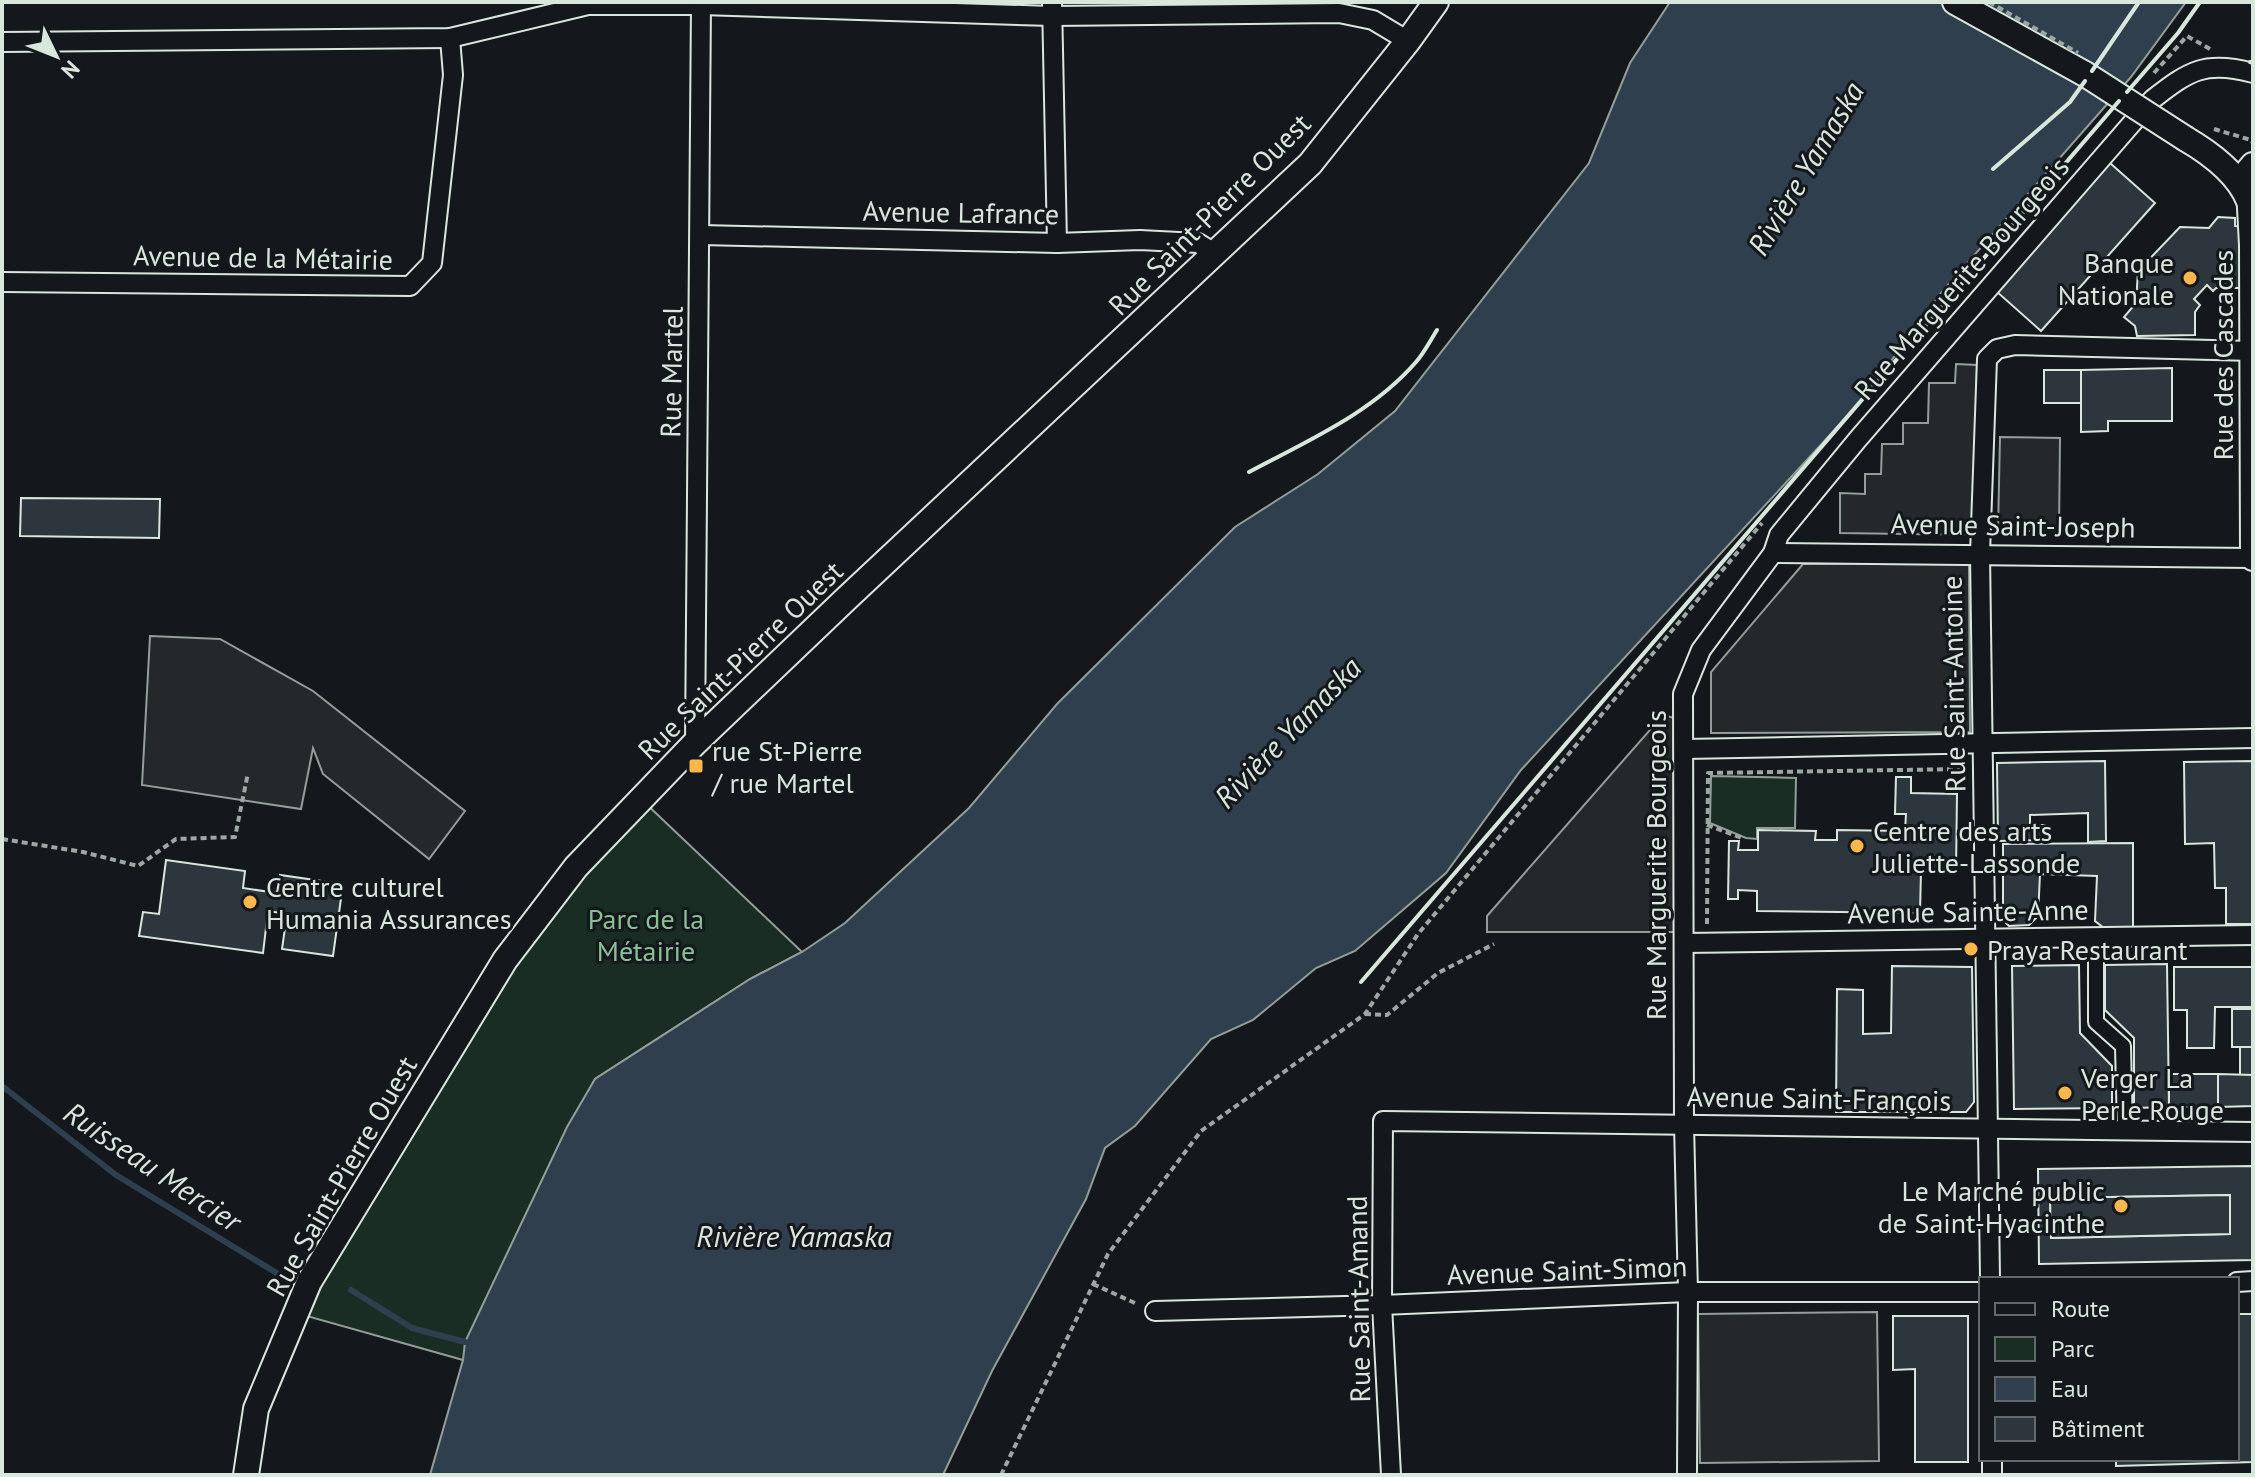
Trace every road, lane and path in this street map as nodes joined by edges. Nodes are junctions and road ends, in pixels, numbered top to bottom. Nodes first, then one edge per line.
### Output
1 (1436, 2) edge
2 (1955, 2) edge
3 (701, 3) edge
4 (1052, 9) edge
5 (450, 38) junction
6 (1408, 41) junction
7 (2, 42) edge
8 (2253, 73) edge
9 (2198, 138) junction
10 (2249, 157) edge
11 (701, 235) junction
12 (1057, 243) junction
13 (1216, 254) junction
14 (2, 282) edge
15 (2253, 351) edge
16 (2252, 506) edge
17 (1773, 553) junction
18 (1980, 554) junction
19 (2253, 558) edge
20 (2253, 738) edge
21 (695, 743) junction
22 (1982, 744) junction
23 (1685, 749) junction
24 (1982, 769) junction
25 (248, 773) dead end
26 (1707, 825) junction
27 (1742, 838) dead end
28 (2, 839) edge
29 (2253, 935) edge
30 (2096, 937) junction
31 (1985, 939) junction
32 (1707, 942) junction
33 (1684, 943) junction
34 (1494, 944) dead end
35 (1383, 1121) joint
36 (1684, 1124) junction
37 (1987, 1128) junction
38 (2125, 1130) junction
39 (2253, 1132) edge
40 (1990, 1277) edge
41 (1093, 1284) junction
42 (1688, 1292) junction
43 (1979, 1292) edge
44 (1129, 1301) dead end
45 (1382, 1305) junction
46 (1155, 1311) dead end
47 (246, 1475) edge
48 (1001, 1475) edge
49 (1391, 1475) edge
50 (1687, 1475) edge

1 - 6 street, Rue Saint-Pierre Ouest
2 - 9 street, bridge
3 - 4 street
3 - 5 street
3 - 11 street, Rue Martel
4 - 6 street
4 - 12 street
5 - 7 street
5 - 14 street, Avenue de la Métairie
6 - 13 street, Rue Saint-Pierre Ouest
8 - 17 street, Rue Marguerite Bourgeois
9 - 10 path
9 - 10 street
10 - 15 street, Rue des Cascades
11 - 12 street, Avenue Lafrance
11 - 21 street, Rue Martel
12 - 13 street, Avenue Lafrance
13 - 21 street, Rue Saint-Pierre Ouest
15 - 16 street, Rue des Cascades
15 - 18 street, Rue Saint-Antoine
16 - 19 street, Rue des Cascades
17 - 18 street, Avenue Saint-Joseph
17 - 23 street, Rue Marguerite Bourgeois
18 - 19 street, Avenue Saint-Joseph
18 - 22 street, Rue Saint-Antoine
20 - 22 street
21 - 47 street, Rue Saint-Pierre Ouest
22 - 23 street
22 - 24 street, Rue Saint-Antoine
23 - 33 street, Rue Marguerite Bourgeois
24 - 26 path
24 - 31 street, Rue Saint-Antoine
25 - 28 path
26 - 27 path
26 - 32 path
29 - 30 street, Avenue Sainte-Anne
30 - 31 street, Avenue Sainte-Anne
30 - 38 street
31 - 32 street, Avenue Sainte-Anne
31 - 37 street, Rue Saint-Antoine
32 - 33 street, Avenue Sainte-Anne
33 - 36 street, Rue Marguerite Bourgeois
34 - 41 path
35 - 36 street, Avenue Saint-François
35 - 45 street, Rue Saint-Amand
36 - 37 street, Avenue Saint-François
36 - 42 street, Rue Marguerite Bourgeois
37 - 38 street, Avenue Saint-François
37 - 40 street, Rue Saint-Antoine
38 - 39 street, Avenue Saint-François
41 - 44 path
41 - 48 path
42 - 43 street, Avenue Saint-Simon
42 - 45 street, Avenue Saint-Simon
42 - 50 street, Rue Marguerite Bourgeois
45 - 46 street, Avenue Saint-Simon
45 - 49 street, Rue Saint-Amand

